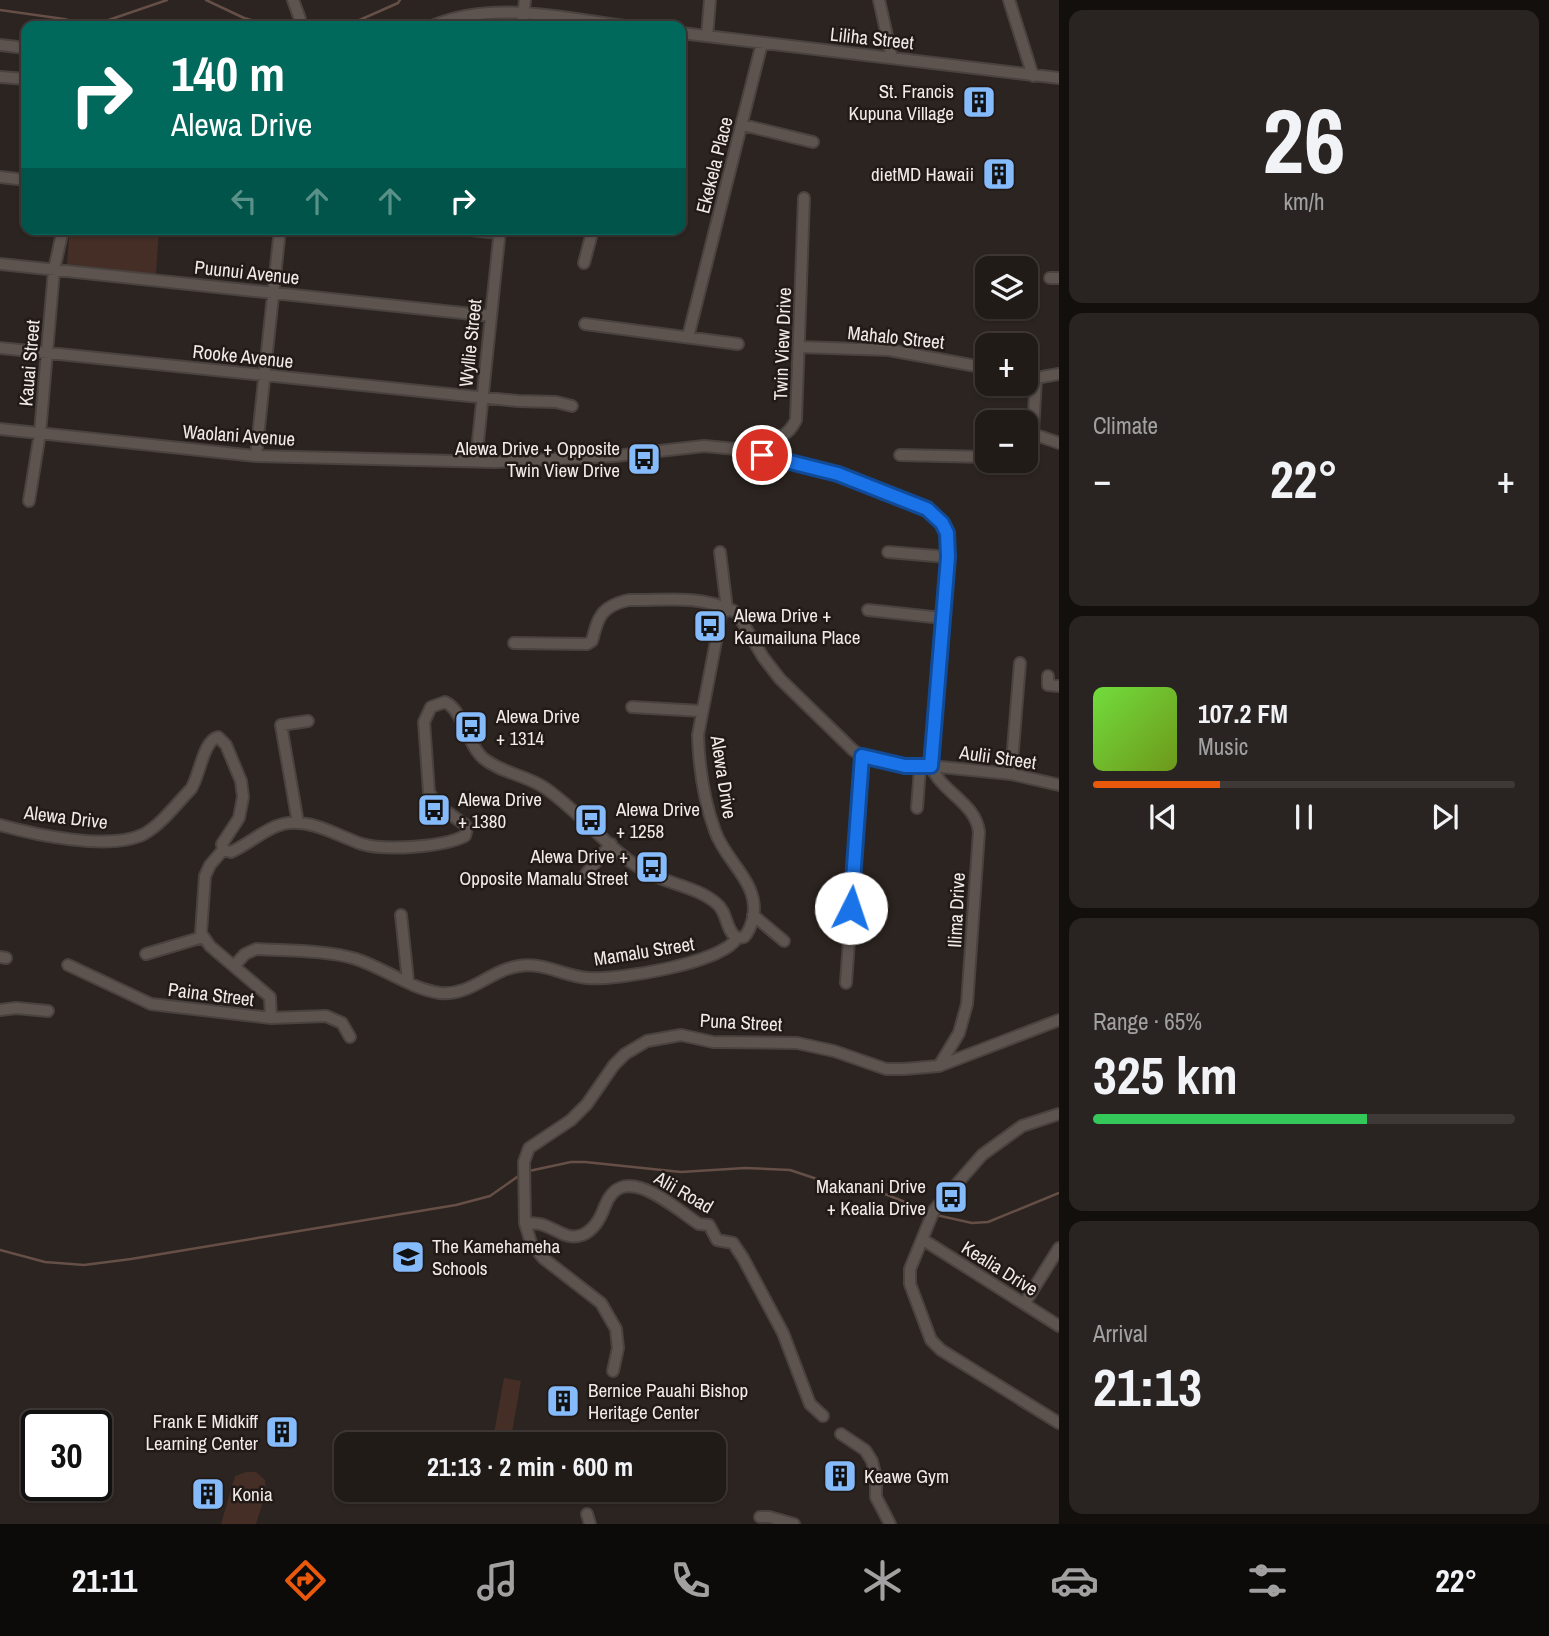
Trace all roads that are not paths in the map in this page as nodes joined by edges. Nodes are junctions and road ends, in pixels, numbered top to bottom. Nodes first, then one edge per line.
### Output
1 (293, 0) edge
2 (525, 0) edge
3 (710, 0) edge
4 (879, 0) edge
5 (1009, 0) edge
6 (523, 13) junction
7 (300, 19) dead end
8 (447, 21) edge
9 (522, 21) edge
10 (586, 21) edge
11 (686, 34) edge
12 (707, 36) junction
13 (762, 43) junction
14 (0, 45) edge
15 (21, 47) edge
16 (892, 58) junction
17 (1033, 76) junction
18 (0, 77) edge
19 (1059, 78) edge
20 (21, 79) edge
21 (743, 125) junction
22 (813, 142) dead end
23 (0, 177) edge
24 (21, 179) edge
25 (804, 198) dead end
26 (62, 235) edge
27 (279, 235) edge
28 (500, 235) edge
29 (591, 235) edge
30 (584, 263) dead end
31 (0, 264) edge
32 (54, 270) junction
33 (273, 292) junction
34 (491, 316) junction
35 (585, 324) dead end
36 (688, 337) junction
37 (738, 344) dead end
38 (800, 347) junction
39 (0, 348) edge
40 (48, 353) junction
41 (975, 366) edge
42 (1059, 374) edge
43 (265, 376) junction
44 (1038, 376) edge
45 (482, 398) junction
46 (572, 406) dead end
47 (0, 429) edge
48 (40, 433) junction
49 (1038, 436) edge
50 (1059, 443) edge
51 (736, 449) junction
52 (900, 455) dead end
53 (256, 456) junction
54 (975, 457) edge
55 (476, 461) junction
56 (29, 500) dead end
57 (720, 552) dead end
58 (888, 552) dead end
59 (948, 557) junction
60 (727, 609) junction
61 (869, 610) dead end
62 (942, 618) junction
63 (514, 643) dead end
64 (1020, 663) dead end
65 (1048, 676) dead end
66 (1059, 686) edge
67 (632, 707) dead end
68 (701, 711) junction
69 (308, 721) dead end
70 (862, 756) junction
71 (926, 767) junction
72 (1011, 774) junction
73 (1059, 785) edge
74 (916, 808) dead end
75 (298, 823) junction
76 (0, 825) edge
77 (611, 844) junction
78 (223, 850) junction
79 (586, 874) dead end
80 (401, 915) dead end
81 (753, 915) junction
82 (203, 937) junction
83 (737, 938) junction
84 (784, 941) dead end
85 (146, 954) dead end
86 (68, 965) dead end
87 (234, 965) junction
88 (408, 981) junction
89 (846, 984) dead end
90 (0, 1010) edge
91 (48, 1011) dead end
92 (271, 1018) junction
93 (1059, 1020) edge
94 (350, 1037) dead end
95 (939, 1066) junction
96 (1059, 1114) edge
97 (525, 1223) junction
98 (922, 1239) junction
99 (1059, 1248) edge
100 (1024, 1304) junction
101 (1059, 1326) edge
102 (613, 1371) dead end
103 (823, 1416) dead end
104 (1059, 1423) edge
105 (842, 1434) dead end
106 (760, 1517) dead end
107 (793, 1524) edge
108 (890, 1524) edge

1 - 7 street
2 - 6 street
3 - 12 street
4 - 16 street
5 - 17 street
6 - 8 street
6 - 9 street
6 - 10 street
11 - 12 street, Liliha Street
12 - 13 street, Liliha Street
13 - 16 street, Liliha Street
13 - 21 street, Ekekela Place
14 - 15 street
16 - 17 street, Liliha Street
17 - 19 street, Liliha Street
18 - 20 street
21 - 22 street
21 - 36 street, Ekekela Place
23 - 24 street
25 - 38 street, Twin View Drive
26 - 32 street, Kauai Street
27 - 33 street
28 - 34 street, Wyllie Street
29 - 30 street
31 - 32 street, Puunui Avenue
32 - 33 street, Puunui Avenue
32 - 40 street, Kauai Street
33 - 34 street, Puunui Avenue
33 - 43 street
34 - 45 street, Wyllie Street
35 - 36 street
36 - 37 street
38 - 41 street, Mahalo Street
38 - 51 street, Twin View Drive
39 - 40 street, Rooke Avenue
40 - 43 street, Rooke Avenue
40 - 48 street, Kauai Street
42 - 44 street
43 - 45 street, Rooke Avenue
43 - 53 street
45 - 46 street, Rooke Avenue
45 - 55 street, Wyllie Street
47 - 48 street, Waolani Avenue
48 - 53 street, Waolani Avenue
48 - 56 street, Kauai Street
49 - 50 street
51 - 55 street
51 - 59 street
52 - 54 street
53 - 55 street, Waolani Avenue
57 - 60 street
58 - 59 street
59 - 62 street
60 - 63 street
60 - 68 street, Alewa Drive
60 - 70 street
61 - 62 street
62 - 71 street
64 - 72 street
65 - 66 street
67 - 68 street
68 - 81 street, Alewa Drive
69 - 75 street
70 - 71 street
70 - 89 street
71 - 72 street, Aulii Street
71 - 74 street
71 - 95 street, Ilima Drive
72 - 73 street, Aulii Street
75 - 77 street
75 - 78 street
76 - 78 street, Alewa Drive
77 - 79 street
77 - 83 street
78 - 82 street
80 - 88 street
81 - 83 street
81 - 84 street
82 - 85 street
82 - 87 street
83 - 88 street, Mamalu Street
86 - 92 street, Paina Street
87 - 88 street, Mamalu Street
87 - 92 street
90 - 91 street
92 - 94 street, Paina Street
93 - 95 street, Puna Street
95 - 97 street, Puna Street
96 - 98 street
97 - 102 street
97 - 103 street, Alii Road
98 - 100 street, Kealia Drive
98 - 104 street
99 - 100 street
100 - 101 street, Kealia Drive
105 - 108 street
106 - 107 street

